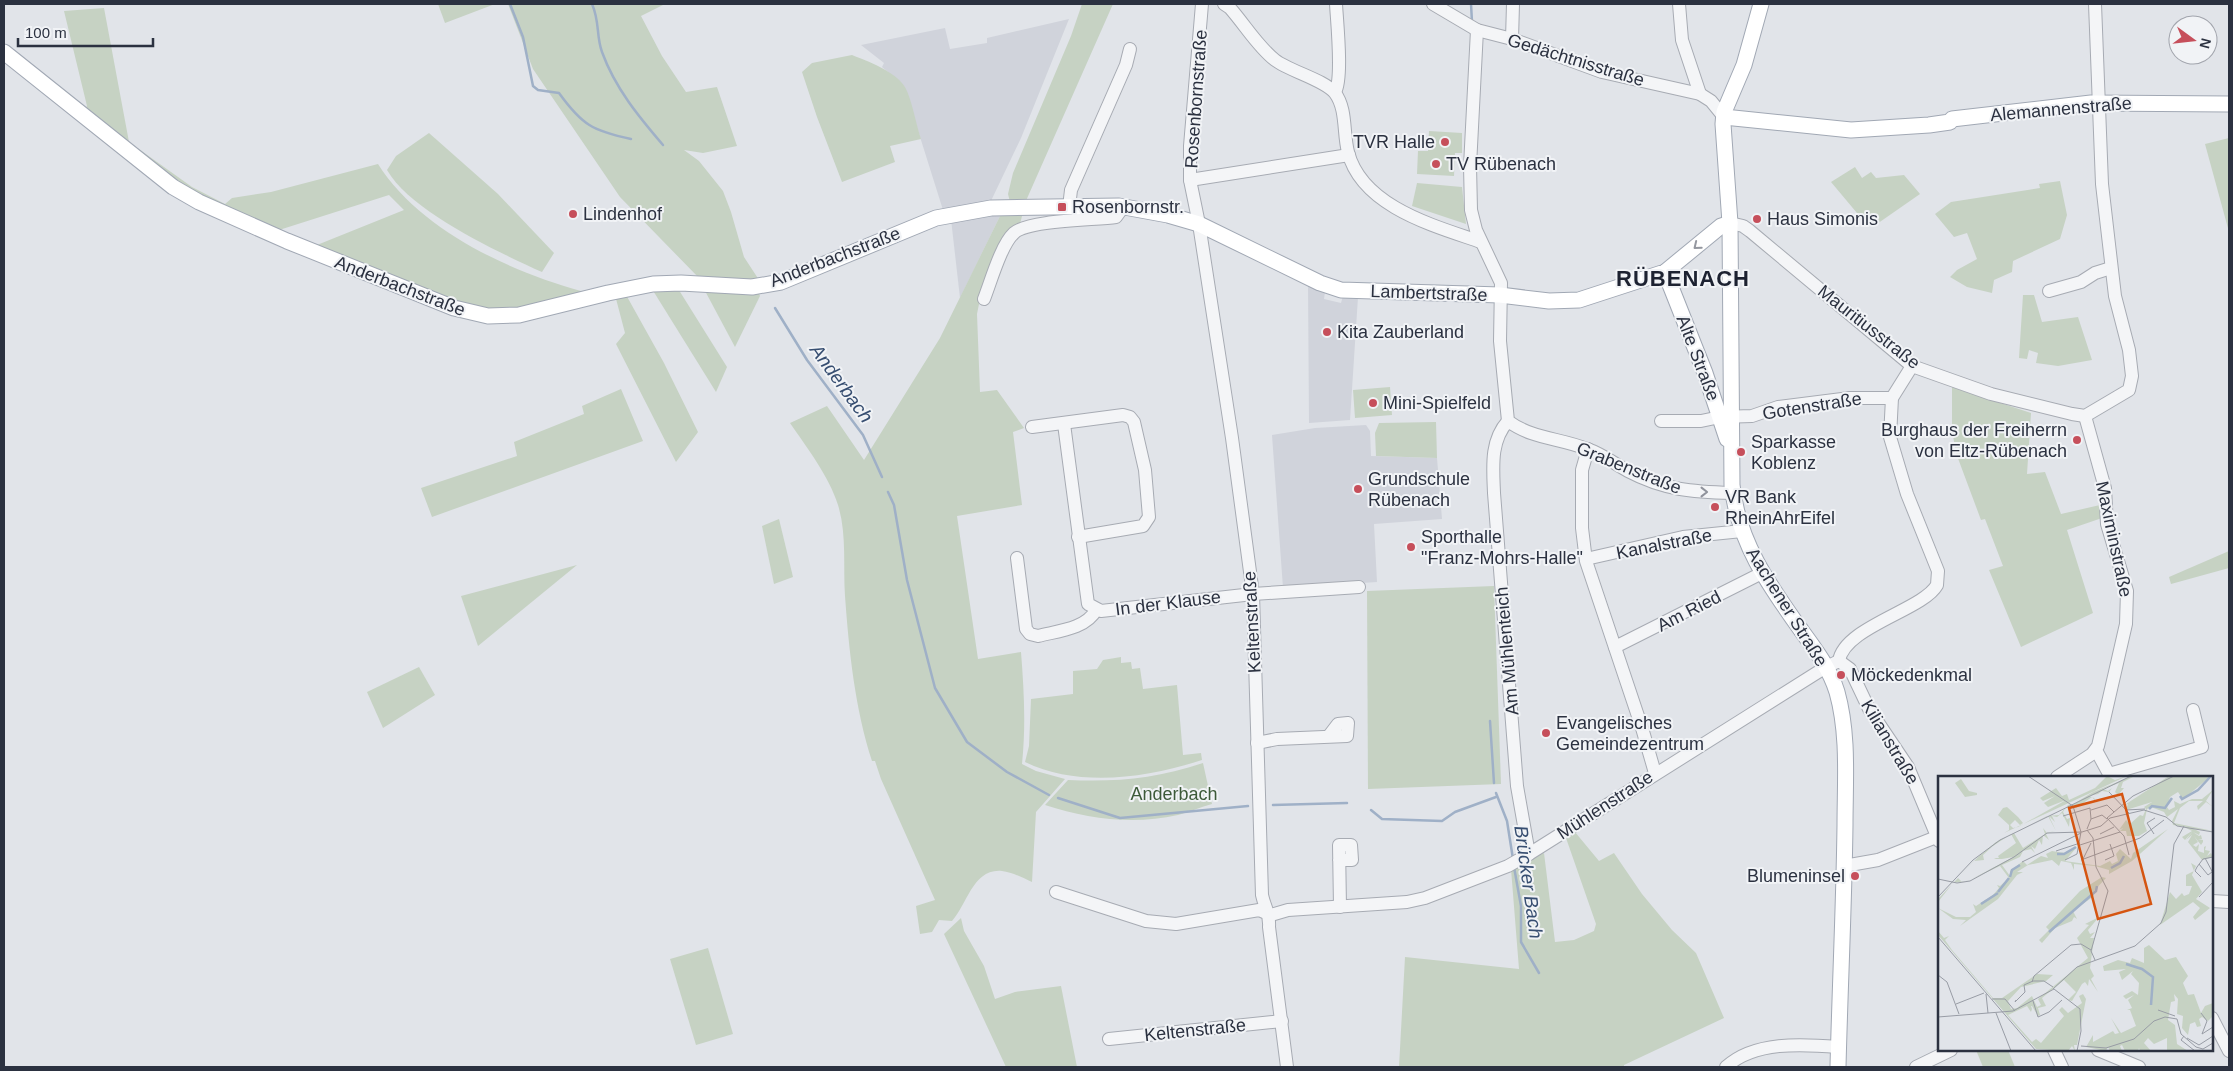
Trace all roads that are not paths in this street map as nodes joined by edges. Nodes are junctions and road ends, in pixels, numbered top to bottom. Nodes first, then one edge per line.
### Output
1 (1202, 4) edge
2 (1224, 4) edge
3 (1336, 4) edge
4 (1433, 4) edge
5 (1513, 4) edge
6 (1679, 4) edge
7 (1762, 4) edge
8 (2095, 4) edge
9 (1477, 30) junction
10 (1512, 39) junction
11 (1130, 49) dead end
12 (4, 52) edge
13 (1335, 92) junction
14 (1700, 94) junction
15 (2100, 103) junction
16 (2229, 104) edge
17 (1724, 117) junction
18 (1349, 156) junction
19 (1190, 180) junction
20 (1124, 206) junction
21 (1069, 207) junction
22 (991, 208) joint
23 (1730, 223) junction
24 (1199, 224) junction
25 (1481, 242) junction
26 (2111, 268) junction
27 (1664, 272) junction
28 (2049, 290) dead end
29 (1500, 296) junction
30 (984, 299) dead end
31 (1912, 366) junction
32 (1892, 398) junction
33 (2085, 416) junction
34 (1726, 417) junction
35 (1508, 421) junction
36 (1661, 421) dead end
37 (1064, 424) junction
38 (1032, 427) dead end
39 (1731, 446) joint
40 (1588, 449) junction
41 (1732, 492) junction
42 (1742, 531) junction
43 (1078, 537) junction
44 (1017, 558) dead end
45 (1586, 559) junction
46 (1762, 574) junction
47 (1359, 587) dead end
48 (1253, 594) junction
49 (1096, 610) junction
50 (1615, 648) junction
51 (1832, 664) junction
52 (2193, 710) dead end
53 (1328, 737) dead end
54 (1257, 743) junction
55 (2096, 750) junction
56 (1655, 773) junction
57 (2058, 776) edge
58 (2110, 776) edge
59 (1938, 836) edge
60 (1938, 838) edge
61 (1525, 856) junction
62 (1339, 860) dead end
63 (1844, 866) junction
64 (1056, 892) dead end
65 (2213, 901) edge
66 (2229, 902) edge
67 (1340, 907) junction
68 (1271, 915) junction
69 (2213, 1020) edge
70 (1282, 1021) junction
71 (1109, 1039) dead end
72 (1838, 1047) junction
73 (2229, 1050) edge
74 (1949, 1051) edge
75 (2054, 1051) edge
76 (2100, 1051) edge
77 (1287, 1067) edge
78 (1726, 1067) edge
79 (1838, 1067) edge
80 (1916, 1067) edge
81 (2062, 1067) edge
82 (2139, 1067) edge

1 - 19 street, Rosenbornstraße
2 - 13 street
3 - 13 street
4 - 9 street, Gedächtnisstraße
5 - 10 street
6 - 14 street
7 - 17 main road
8 - 15 street
9 - 10 street, Gedächtnisstraße
9 - 25 street
10 - 14 street, Gedächtnisstraße
11 - 21 street
12 - 22 main road, Anderbachstraße
13 - 18 street
14 - 17 street, Gedächtnisstraße
15 - 16 main road, Alemannenstraße
15 - 17 main road, Alemannenstraße
15 - 26 street
17 - 23 main road
18 - 19 street
18 - 25 street
19 - 24 street, Rosenbornstraße
20 - 21 main road, Lambertstraße
20 - 24 main road, Lambertstraße
20 - 30 street
21 - 22 main road, Lambertstraße
23 -> 27 main road, Lambertstraße
23 - 31 street, Mauritiusstraße
23 - 34 main road
24 - 29 main road, Lambertstraße
24 - 48 street, Keltenstraße
25 - 29 street
26 - 28 street
26 - 33 street
27 - 29 main road, Lambertstraße
27 - 34 main road, Alte Straße
29 - 35 street
31 - 32 street
31 - 33 street, Mauritiusstraße
32 - 34 street, Gotenstraße
32 - 51 street, Mühlenstraße
33 - 55 street, Maximinstraße
34 - 36 street, Alte Straße
34 - 39 main road, Alte Straße
35 - 40 street, Grabenstraße
35 - 61 street, Am Mühlenteich
37 - 38 street
37 - 43 street, In der Klause
37 - 43 street
39 - 41 main road, Aachener Straße
40 -> 41 street, Grabenstraße
40 - 45 street
41 - 42 main road, Aachener Straße
42 - 45 street, Kanalstraße
42 - 46 main road, Aachener Straße
43 - 49 street, In der Klause
44 - 49 street, In der Klause
45 - 50 street
46 - 50 street, Am Ried
46 - 51 main road, Aachener Straße
47 - 48 street, In der Klause
48 - 49 street, In der Klause
48 - 54 street, Keltenstraße
50 - 56 street
51 - 56 street, Mühlenstraße
51 - 59 street, Kilianstraße
51 - 63 main road, Aachener Straße
52 - 58 street
53 - 54 street
54 - 68 street, Keltenstraße
55 - 57 street
55 - 58 street
56 - 61 street, Mühlenstraße
60 - 63 street
61 - 67 street, Mühlenstraße
62 - 67 street
63 - 72 main road, Aachener Straße
64 - 68 street, Mühlenstraße
65 - 66 street
67 - 68 street, Mühlenstraße
68 - 70 street, Keltenstraße
69 - 73 street
70 - 71 street, Keltenstraße
70 - 77 street, Keltenstraße
72 - 78 street
72 - 79 main road, Aachener Straße
74 - 80 street
75 - 81 street
76 - 82 street

